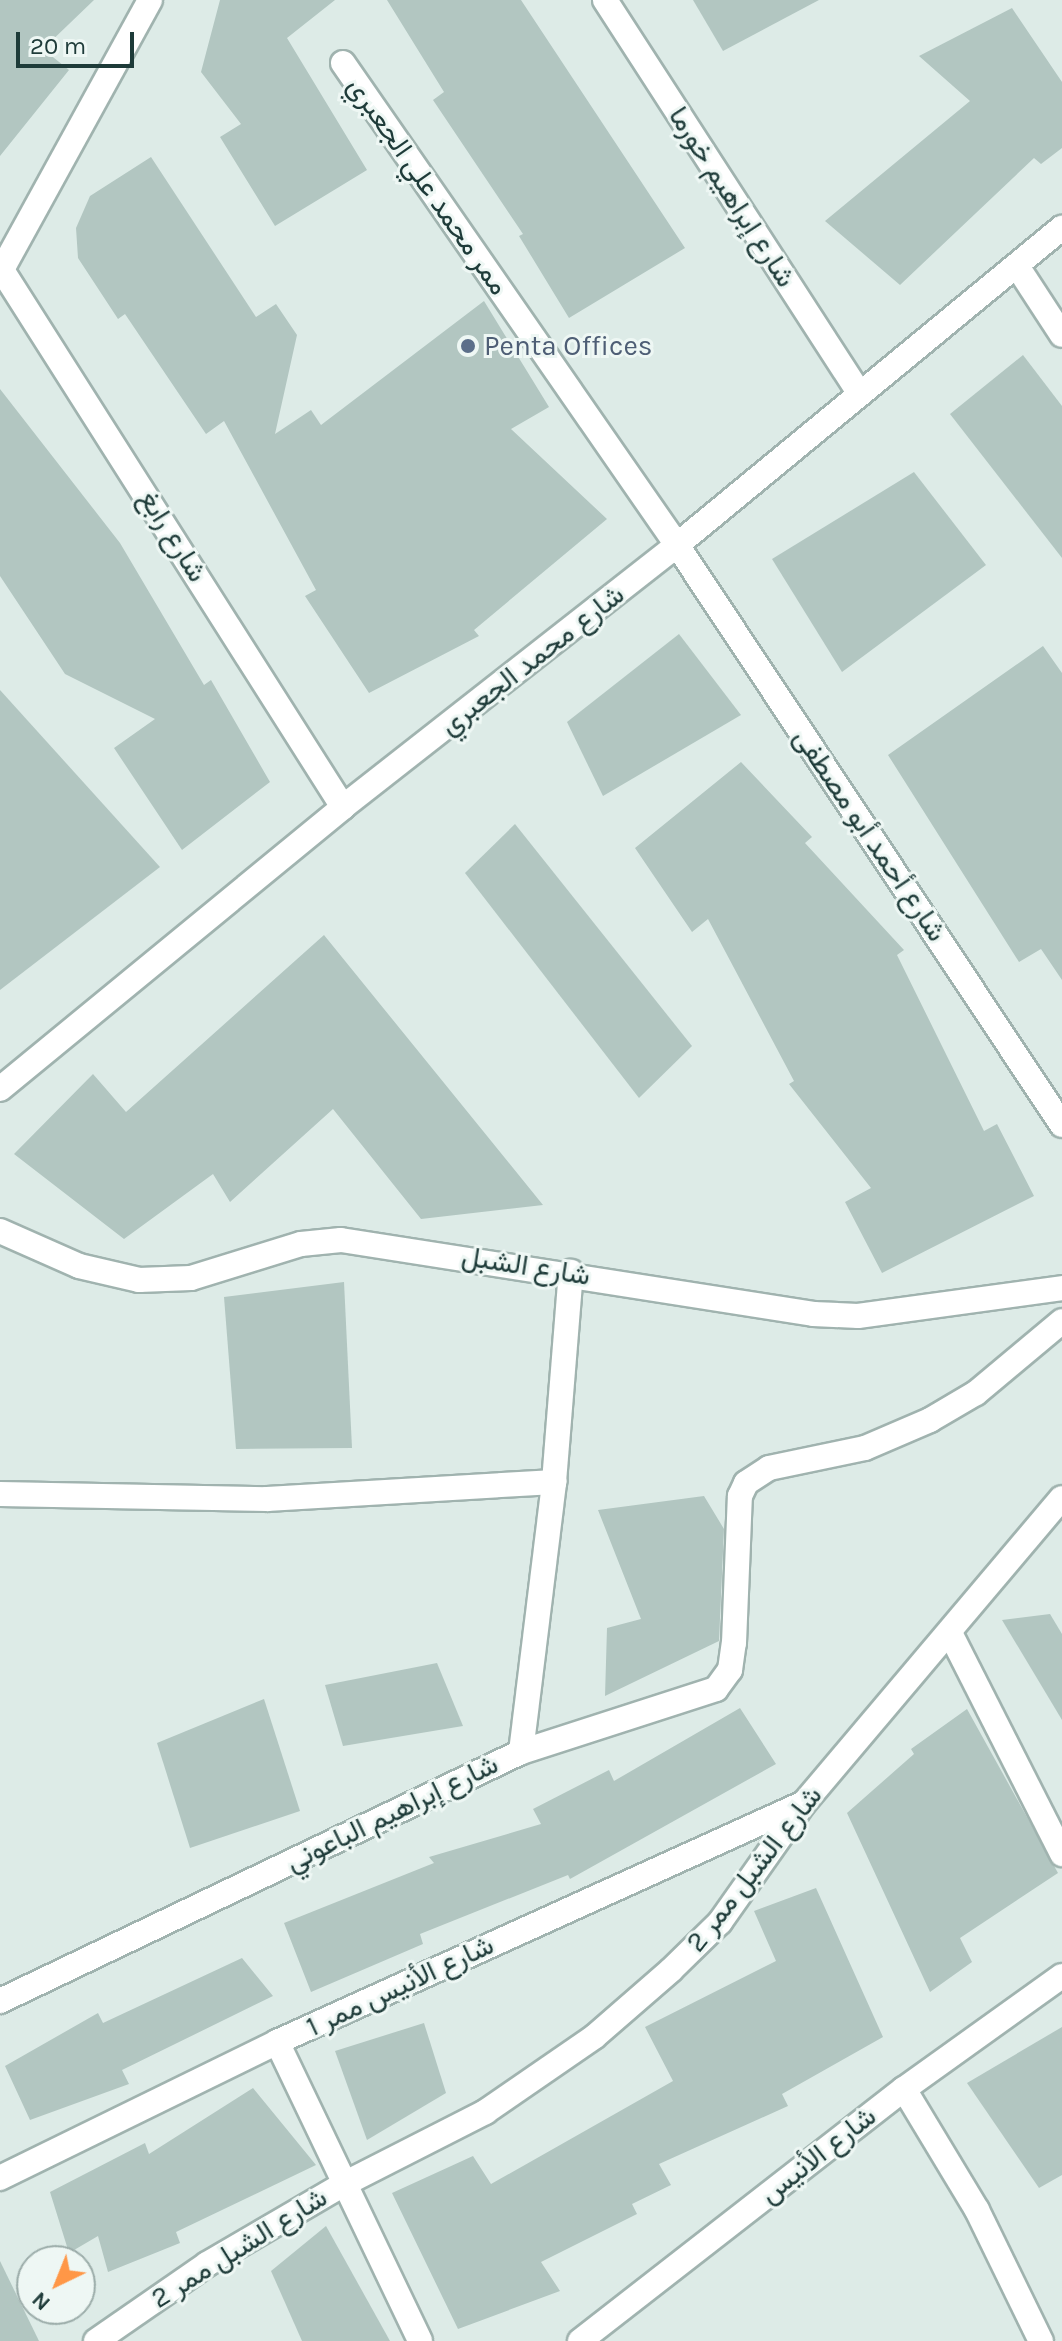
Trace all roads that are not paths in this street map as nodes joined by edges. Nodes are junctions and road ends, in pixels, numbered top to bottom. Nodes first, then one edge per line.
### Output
1 (150, 0) edge
2 (605, 0) edge
3 (343, 63) dead end
4 (1062, 228) edge
5 (1017, 266) junction
6 (1, 270) edge
7 (1062, 335) edge
8 (860, 394) junction
9 (677, 545) junction
10 (343, 807) junction
11 (0, 1089) edge
12 (1062, 1125) edge
13 (0, 1231) edge
14 (571, 1272) junction
15 (1062, 1288) edge
16 (1062, 1321) edge
17 (554, 1482) junction
18 (0, 1494) edge
19 (1062, 1498) edge
20 (950, 1633) junction
21 (521, 1752) junction
22 (804, 1803) junction
23 (1062, 1854) edge
24 (1062, 1976) edge
25 (0, 2001) edge
26 (277, 2042) junction
27 (904, 2089) junction
28 (0, 2178) edge
29 (342, 2185) junction
30 (96, 2341) edge
31 (420, 2341) edge
32 (580, 2341) edge
33 (1041, 2341) edge

1 - 6 street
2 - 8 street, شارع إبراهيم خورما
3 - 9 street, ممر محمد علي الجعبري
4 - 5 street, شارع محمد الجعبري
5 - 7 street
5 - 8 street, شارع محمد الجعبري
6 - 10 street, شارع رابغ
8 - 9 street, شارع محمد الجعبري
9 - 10 street, شارع محمد الجعبري
9 - 12 street, شارع أحمد أبو مصطفى
10 - 11 street, شارع محمد الجعبري
13 - 14 street, شارع الشبل
14 - 15 street, شارع الشبل
14 - 17 street, شارع إبراهيم الباعوني
16 - 21 street
17 - 18 street
17 - 21 street, شارع إبراهيم الباعوني
19 - 20 street, شارع الشبل ممر 2
20 - 22 street, شارع الشبل ممر 2
20 - 23 street
21 - 25 street, شارع إبراهيم الباعوني
22 - 26 street, شارع الأنيس ممر 1
22 - 29 street, شارع الشبل ممر 2
24 - 27 street, شارع الأنيس
26 - 28 street, شارع الأنيس ممر 1
26 - 29 street
27 - 32 street, شارع الأنيس
27 - 33 street
29 - 30 street, شارع الشبل ممر 2
29 - 31 street

